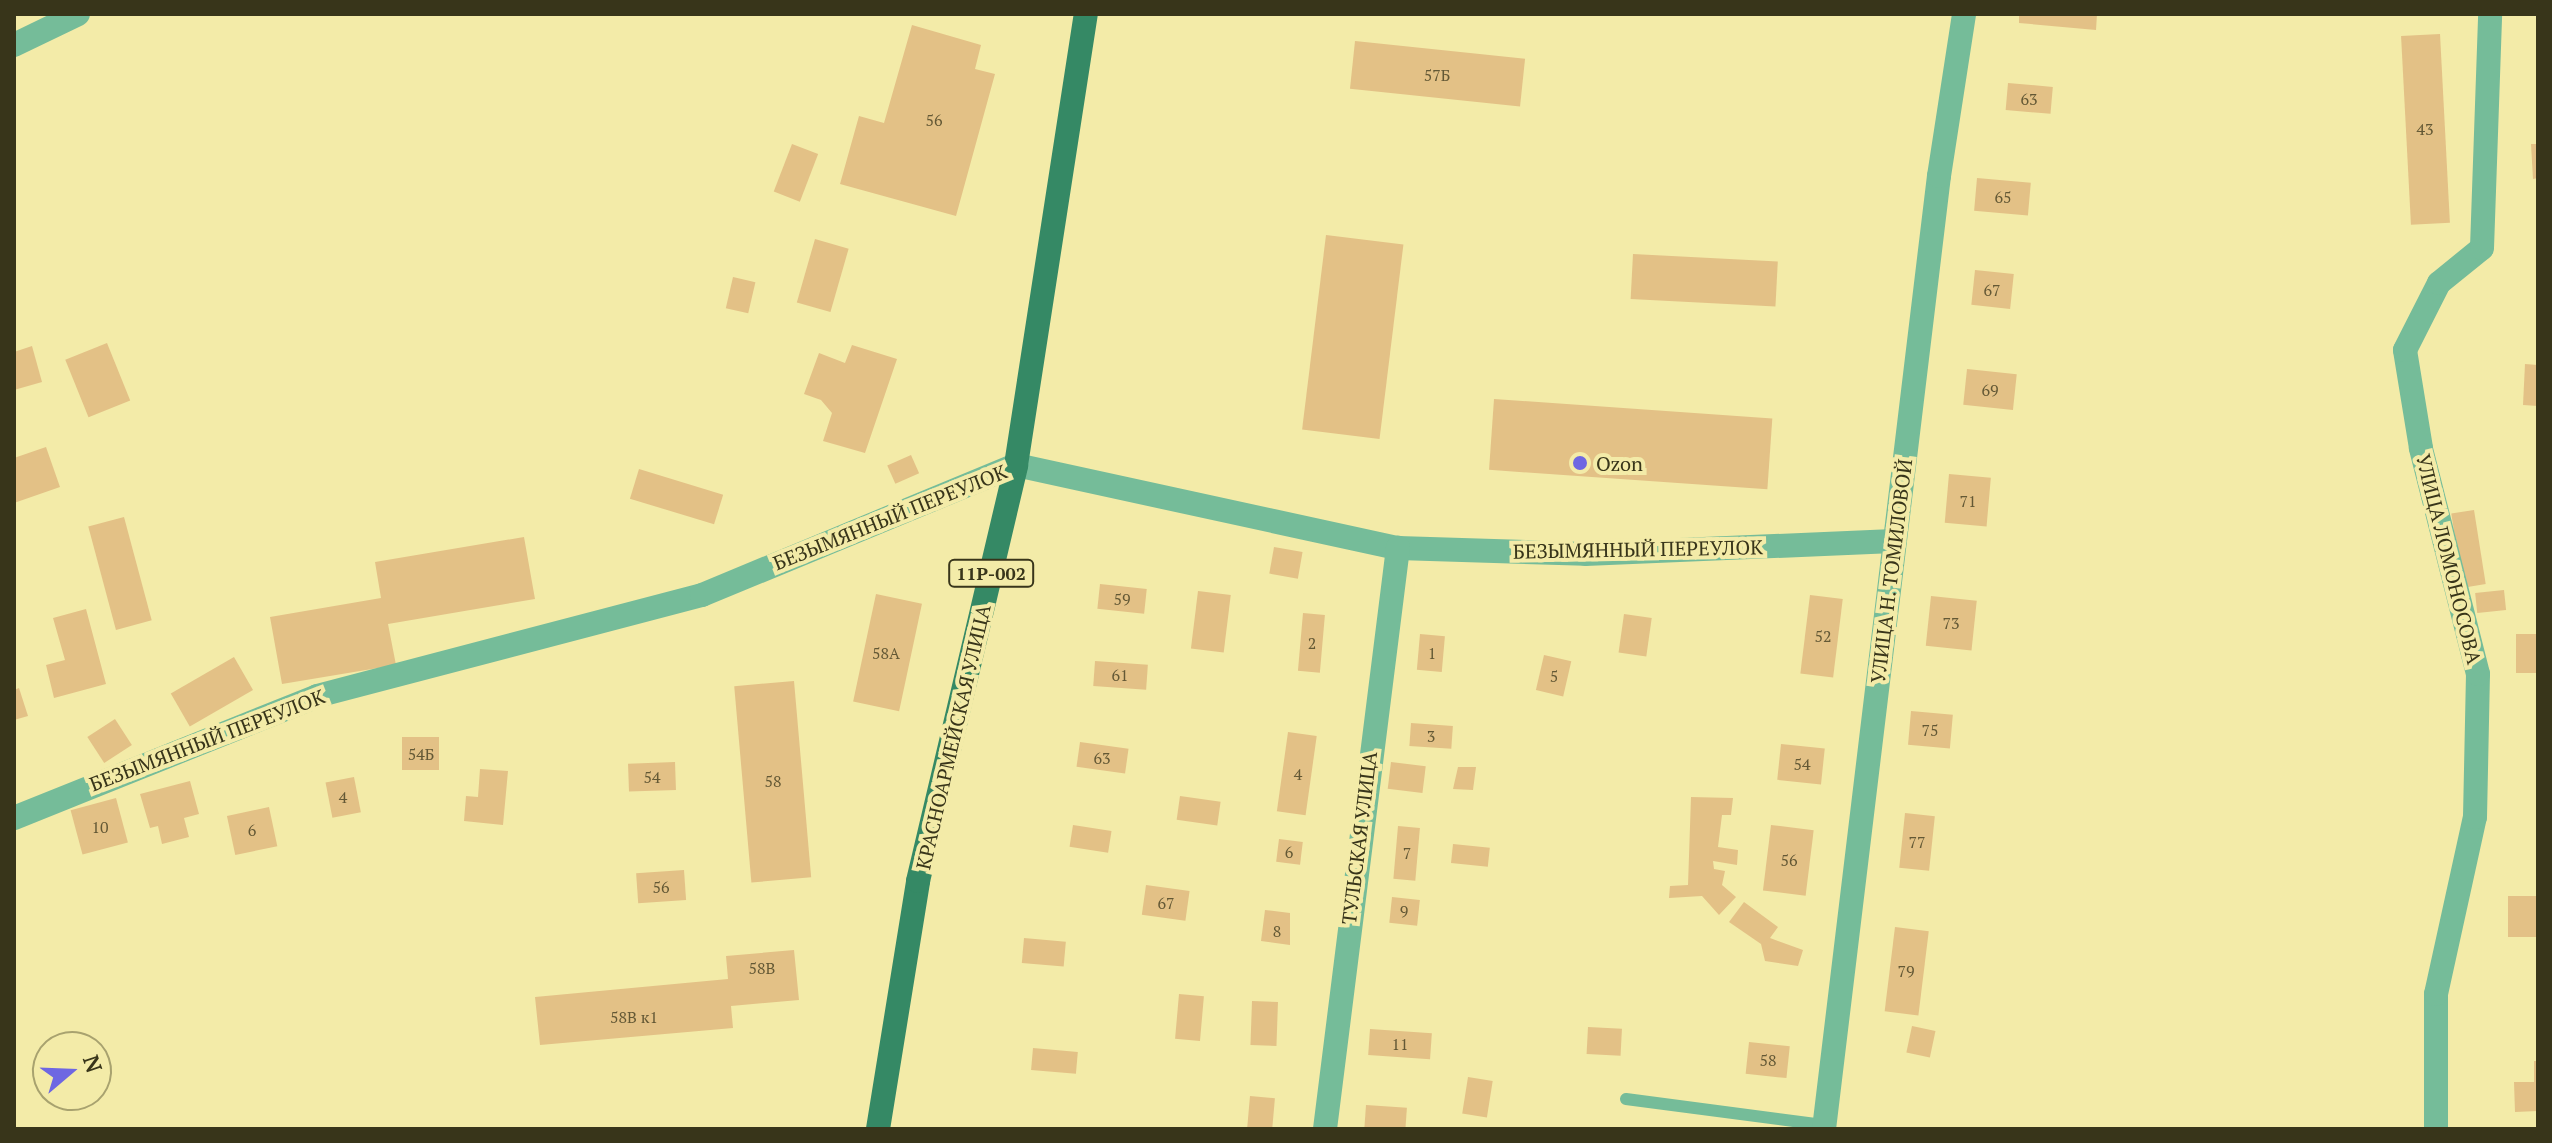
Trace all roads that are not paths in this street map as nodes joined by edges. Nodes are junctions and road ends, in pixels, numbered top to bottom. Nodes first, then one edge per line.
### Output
1 (78, 14) edge
2 (1086, 14) edge
3 (1964, 14) edge
4 (2490, 14) edge
5 (14, 45) edge
6 (1016, 465) junction
7 (1894, 541) junction
8 (1398, 548) junction
9 (14, 818) edge
10 (1626, 1099) dead end
11 (1823, 1127) edge
12 (878, 1129) edge
13 (1325, 1129) edge
14 (2436, 1129) edge

1 - 5 street
2 - 6 main road, КРАСНОАРМЕЙСКАЯ УЛИЦА / 11Р-002
3 - 7 street, УЛИЦА Н. ТОМИЛОВОЙ
4 - 14 street, УЛИЦА ЛОМОНОСОВА
6 - 8 street, БЕЗЫМЯННЫЙ ПЕРЕУЛОК
6 - 9 street, БЕЗЫМЯННЫЙ ПЕРЕУЛОК
6 - 12 main road, КРАСНОАРМЕЙСКАЯ УЛИЦА / 11Р-002
7 - 8 street, БЕЗЫМЯННЫЙ ПЕРЕУЛОК
7 - 11 street, УЛИЦА Н. ТОМИЛОВОЙ
8 - 13 street, ТУЛЬСКАЯ УЛИЦА
10 - 11 lane

